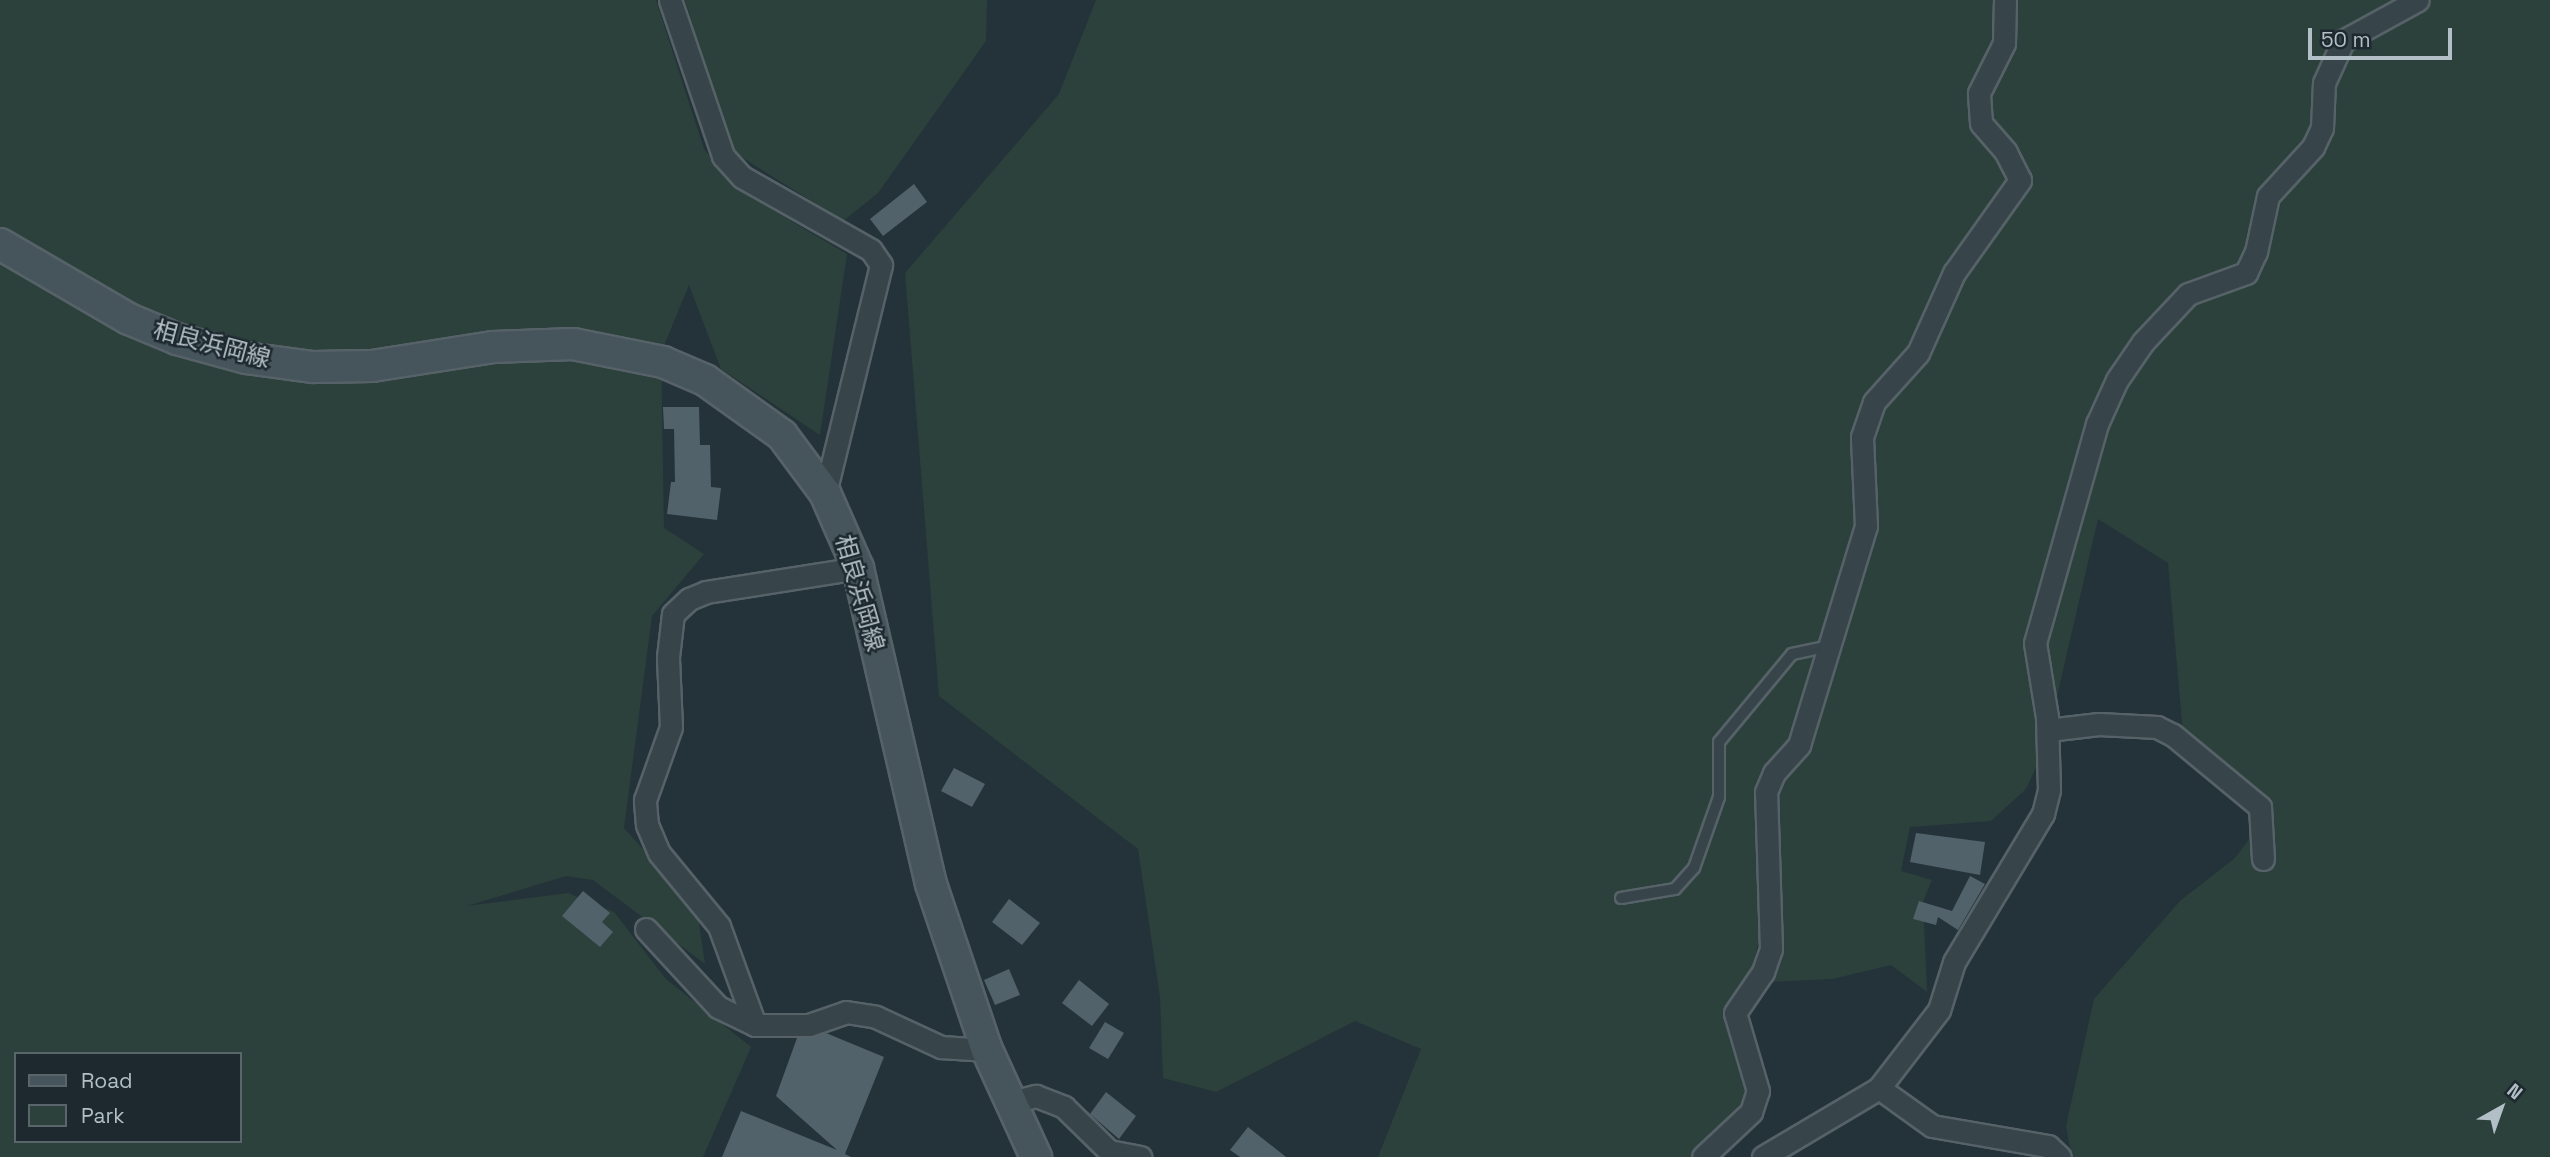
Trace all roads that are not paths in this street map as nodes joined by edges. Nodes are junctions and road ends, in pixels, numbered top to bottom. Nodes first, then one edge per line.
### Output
1 (670, 0) edge
2 (2005, 0) edge
3 (2418, 0) edge
4 (0, 244) edge
5 (825, 493) junction
6 (858, 568) junction
7 (1829, 646) junction
8 (2048, 730) junction
9 (2263, 859) dead end
10 (1621, 898) dead end
11 (646, 929) dead end
12 (755, 1025) junction
13 (987, 1050) junction
14 (1879, 1088) junction
15 (1009, 1102) junction
16 (1036, 1157) edge
17 (1140, 1157) edge
18 (1703, 1157) edge
19 (1763, 1157) edge
20 (2060, 1157) edge

1 - 5 street
2 - 7 street
3 - 8 street
4 - 5 main road, 相良浜岡線
5 - 6 main road, 相良浜岡線
6 - 12 street
6 - 13 main road, 相良浜岡線
7 - 10 lane
7 - 18 street
8 - 9 street
8 - 14 street
11 - 12 street
12 - 13 street
13 - 15 main road, 相良浜岡線
14 - 19 street
14 - 20 street
15 - 16 main road, 相良浜岡線
15 - 17 street

